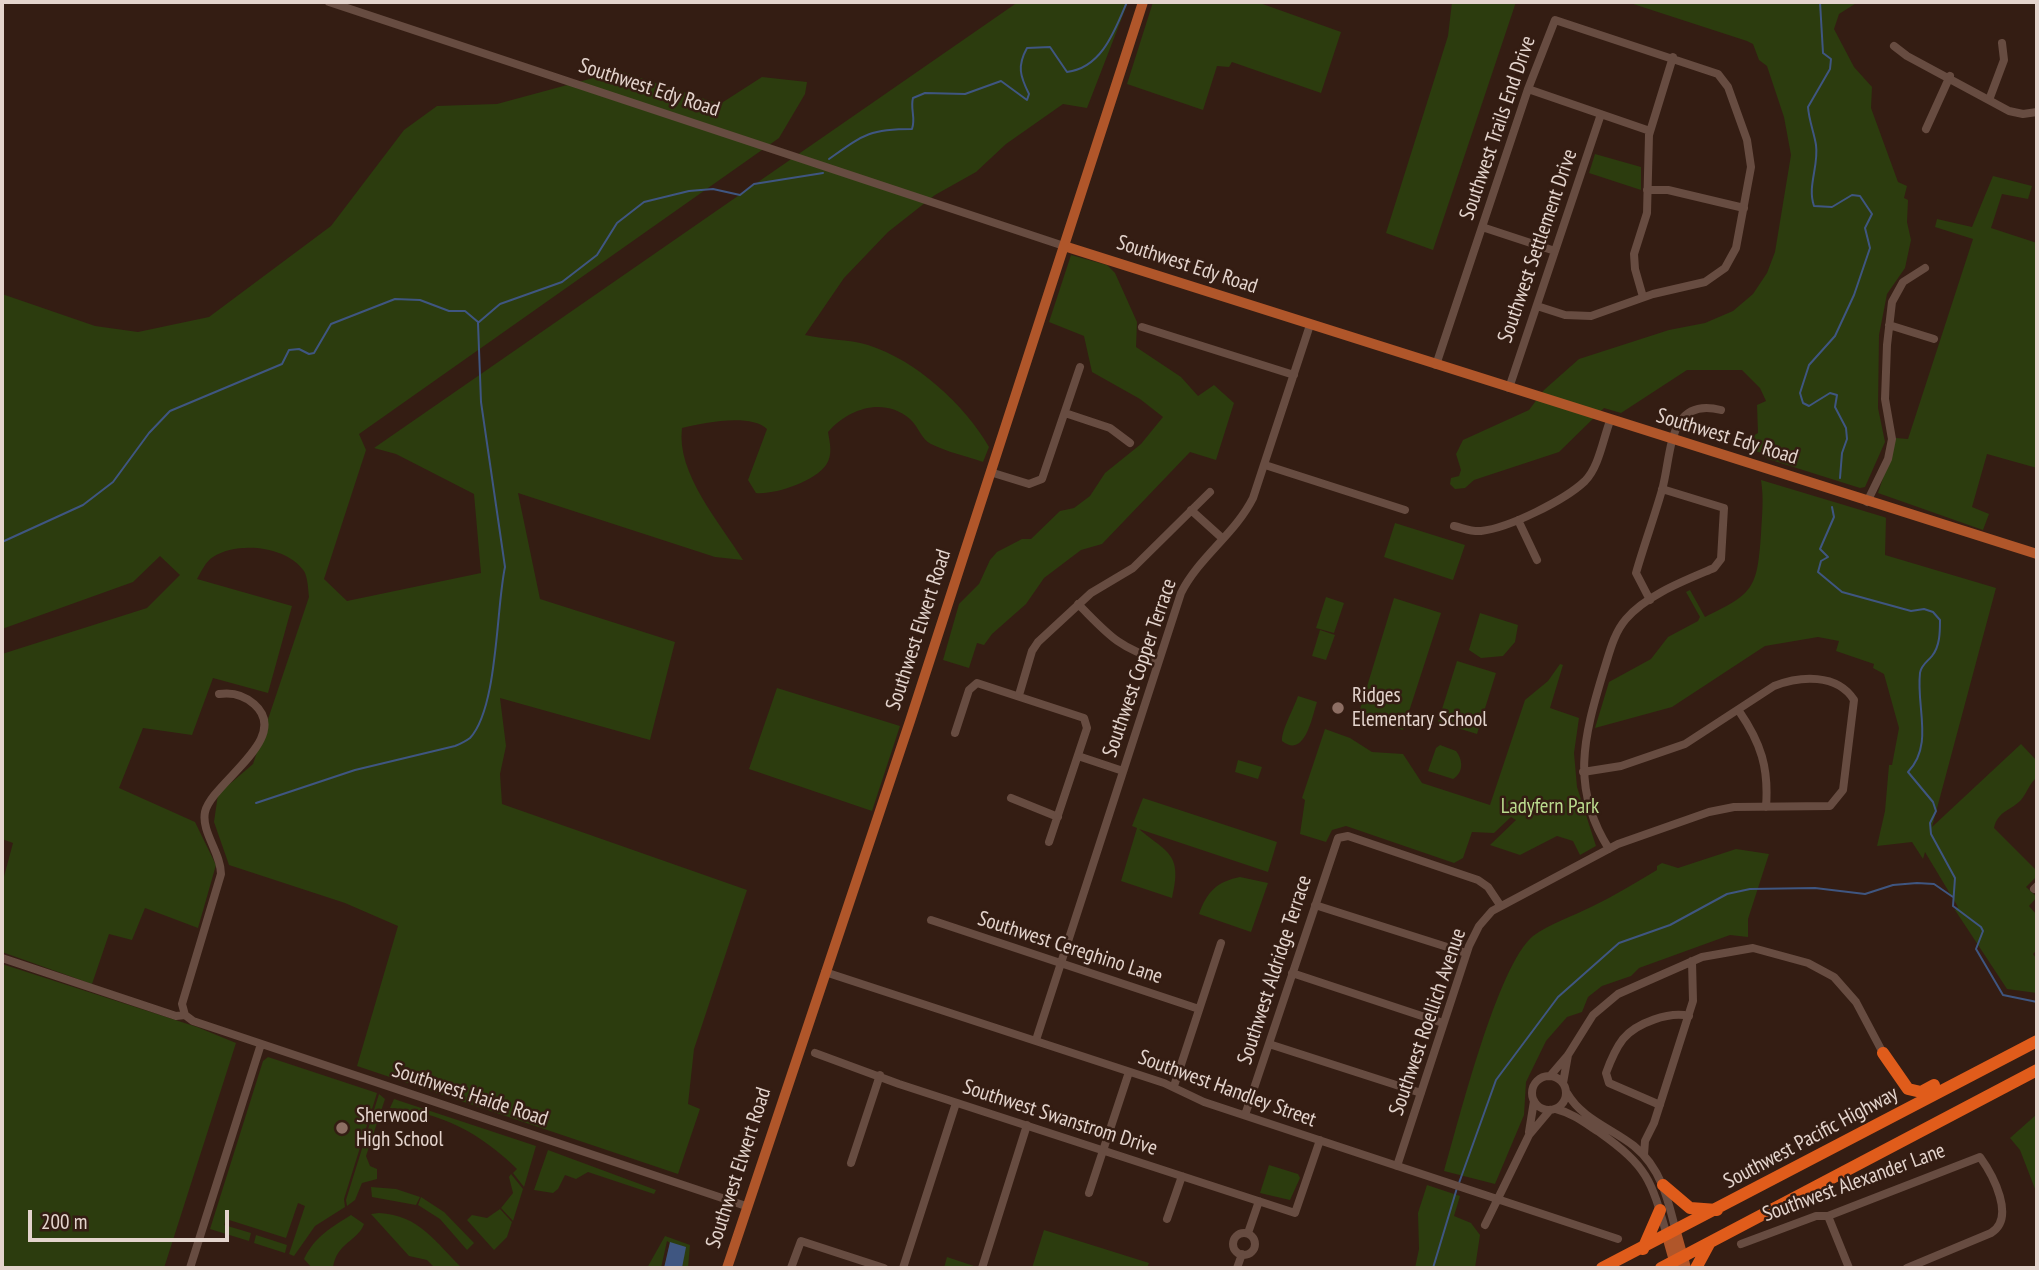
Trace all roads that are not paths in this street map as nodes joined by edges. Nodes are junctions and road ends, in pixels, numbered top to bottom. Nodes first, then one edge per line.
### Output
1 (328, 2) edge
2 (1143, 2) edge
3 (2003, 43) dead end
4 (1894, 46) dead end
5 (1673, 57) junction
6 (1950, 76) junction
7 (1528, 89) junction
8 (1989, 100) junction
9 (2037, 112) edge
10 (1601, 114) junction
11 (1926, 129) dead end
12 (1650, 131) junction
13 (1647, 190) junction
14 (1744, 208) junction
15 (1482, 227) junction
16 (1064, 246) junction
17 (1555, 251) junction
18 (1925, 268) dead end
19 (1643, 297) junction
20 (1537, 306) junction
21 (1310, 325) junction
22 (1889, 325) junction
23 (1142, 327) dead end
24 (1934, 339) dead end
25 (1436, 365) junction
26 (1080, 367) dead end
27 (1294, 375) junction
28 (1509, 388) junction
29 (1721, 410) dead end
30 (1065, 413) junction
31 (1610, 421) junction
32 (1672, 440) junction
33 (1130, 443) dead end
34 (1265, 465) junction
35 (990, 472) junction
36 (1662, 489) junction
37 (1210, 492) dead end
38 (1867, 502) junction
39 (1191, 510) junction
40 (1405, 510) dead end
41 (1518, 520) junction
42 (1454, 526) dead end
43 (1222, 538) junction
44 (2037, 554) edge
45 (1537, 561) dead end
46 (1650, 600) junction
47 (1078, 604) junction
48 (1159, 660) junction
49 (219, 694) dead end
50 (1019, 695) junction
51 (1739, 711) junction
52 (955, 733) dead end
53 (1078, 756) junction
54 (1123, 771) junction
55 (1583, 772) junction
56 (1012, 799) dead end
57 (1766, 807) junction
58 (1058, 817) junction
59 (1049, 842) dead end
60 (1609, 849) junction
61 (1315, 905) junction
62 (1500, 905) junction
63 (930, 920) dead end
64 (1221, 943) dead end
65 (1466, 953) junction
66 (2, 958) edge
67 (1692, 961) junction
68 (1060, 963) junction
69 (825, 972) junction
70 (1292, 973) junction
71 (1199, 1009) junction
72 (185, 1015) junction
73 (1689, 1016) junction
74 (1443, 1023) junction
75 (1036, 1040) junction
76 (2037, 1041) edge
77 (261, 1044) junction
78 (1269, 1044) junction
79 (815, 1053) dead end
80 (1884, 1053) junction
81 (1568, 1055) junction
82 (2037, 1070) edge
83 (1129, 1072) junction
84 (880, 1075) junction
85 (1550, 1076) junction
86 (1964, 1079) junction
87 (1563, 1083) junction
88 (1174, 1086) junction
89 (1421, 1093) junction
90 (1567, 1093) junction
91 (1534, 1101) junction
92 (956, 1103) junction
93 (1660, 1105) junction
94 (1553, 1109) junction
95 (1245, 1115) junction
96 (1895, 1115) junction
97 (1027, 1125) junction
98 (1529, 1135) junction
99 (1320, 1140) junction
100 (1645, 1140) junction
101 (1631, 1144) junction
102 (1103, 1150) junction
103 (1644, 1155) junction
104 (851, 1163) dead end
105 (1397, 1166) junction
106 (1182, 1176) junction
107 (1663, 1185) junction
108 (1089, 1193) dead end
109 (1497, 1199) junction
110 (1259, 1201) junction
111 (746, 1206) junction
112 (1660, 1210) junction
113 (1717, 1210) junction
114 (1828, 1216) junction
115 (1167, 1219) dead end
116 (1485, 1225) dead end
117 (1248, 1233) junction
118 (1672, 1234) junction
119 (1618, 1239) dead end
120 (1711, 1242) junction
121 (1741, 1244) dead end
122 (1643, 1249) junction
123 (1242, 1254) junction
124 (1680, 1264) edge
125 (190, 1268) edge
126 (727, 1268) edge
127 (791, 1268) edge
128 (884, 1268) edge
129 (903, 1268) edge
130 (982, 1268) edge
131 (1237, 1268) edge
132 (1602, 1268) edge
133 (1661, 1268) edge
134 (1696, 1268) edge
135 (1849, 1268) edge
136 (1907, 1268) edge

1 - 16 street, Southwest Edy Road
2 - 16 main road, Southwest Elwert Road
3 - 8 street
4 - 6 street
5 - 7 street, Southwest Trails End Drive
5 - 12 street
5 - 14 street
6 - 8 street
6 - 11 street
7 - 10 street
7 - 15 street, Southwest Trails End Drive
8 - 9 street
10 - 12 street
10 - 17 street, Southwest Settlement Drive
12 - 13 street
13 - 14 street
13 - 19 street
14 - 19 street
15 - 17 street
15 - 25 street, Southwest Trails End Drive
16 - 21 main road, Southwest Edy Road
16 - 35 main road, Southwest Elwert Road
17 - 20 street, Southwest Settlement Drive
18 - 22 street
19 - 20 street
20 - 28 street, Southwest Settlement Drive
21 - 25 main road, Southwest Edy Road
21 - 27 street, Southwest Copper Terrace
22 - 24 street
22 - 38 street
23 - 27 street
25 - 28 main road, Southwest Edy Road
26 - 30 street
27 - 34 street, Southwest Copper Terrace
28 - 31 main road, Southwest Edy Road
29 - 32 street
30 - 33 street
30 - 35 street
31 - 32 main road, Southwest Edy Road
31 - 41 street
32 - 36 street
32 - 38 main road, Southwest Edy Road
34 - 40 street
34 - 43 street, Southwest Copper Terrace
35 - 69 main road, Southwest Elwert Road
36 - 46 street
36 - 46 street
37 - 39 street
38 - 44 main road, Southwest Edy Road
39 - 43 street
39 - 47 street
41 - 42 street
41 - 45 street
43 - 48 street, Southwest Copper Terrace
46 - 55 street
47 - 48 street
47 - 50 street
48 - 54 street, Southwest Copper Terrace
49 - 72 street
50 - 52 street
50 - 53 street
51 - 55 street
51 - 57 street
51 - 57 street, Southwest Roellich Avenue
53 - 54 street
53 - 58 street
54 - 68 street, Southwest Copper Terrace
55 - 60 street
56 - 58 street
57 - 60 street, Southwest Roellich Avenue
58 - 59 street
60 - 62 street, Southwest Roellich Avenue
61 - 62 street, Southwest Aldridge Terrace
61 - 65 street
61 - 70 street, Southwest Aldridge Terrace
62 - 65 street, Southwest Roellich Avenue
63 - 68 street, Southwest Cereghino Lane
64 - 71 street
65 - 74 street, Southwest Roellich Avenue
66 - 72 street, Southwest Haide Road
67 - 73 street
67 - 80 street
67 - 81 street
68 - 71 street, Southwest Cereghino Lane
68 - 75 street, Southwest Copper Terrace
69 - 75 street, Southwest Handley Street
69 - 111 main road, Southwest Elwert Road
70 - 74 street
70 - 78 street, Southwest Aldridge Terrace
71 - 88 street
72 - 77 street, Southwest Haide Road
73 - 93 street
73 - 93 street
74 - 89 street, Southwest Roellich Avenue
75 - 83 street, Southwest Handley Street
76 - 86 highway, Southwest Pacific Highway
77 - 111 street, Southwest Haide Road
77 - 125 street
78 - 89 street
78 - 95 street, Southwest Aldridge Terrace
79 - 84 street, Southwest Swanstrom Drive
80 - 86 highway
80 - 96 highway
81 - 85 street
81 - 87 street
82 - 120 highway
83 - 88 street, Southwest Handley Street
83 - 102 street
84 - 92 street, Southwest Swanstrom Drive
84 - 104 street
85 - 87 street
85 - 91 street
86 - 96 highway, Southwest Pacific Highway
87 - 90 street
88 - 95 street, Southwest Handley Street
89 - 105 street, Southwest Roellich Avenue
90 - 94 street
90 - 101 street
91 - 94 street
91 - 98 street
92 - 97 street, Southwest Swanstrom Drive
92 - 129 street
93 - 100 street
94 - 98 street
94 - 112 street
95 - 99 street, Southwest Handley Street
96 - 113 highway, Southwest Pacific Highway
97 - 102 street, Southwest Swanstrom Drive
97 - 130 street
98 - 109 street
99 - 105 street, Southwest Handley Street
99 - 110 street, Southwest Swanstrom Drive
100 - 101 street
100 - 103 street
101 - 103 street
102 - 106 street, Southwest Swanstrom Drive
102 - 108 street
103 - 107 street
105 - 109 street, Southwest Handley Street
106 - 110 street, Southwest Swanstrom Drive
106 - 115 street
107 - 113 highway
107 - 118 street
109 - 116 street
109 - 119 street, Southwest Handley Street
110 - 117 street
111 - 126 main road, Southwest Elwert Road
112 - 118 street
112 - 122 highway
113 - 118 highway, Southwest Pacific Highway
114 - 121 street, Southwest Alexander Lane
114 - 135 street
114 - 136 street, Southwest Alexander Lane
117 - 123 street
117 - 123 street
118 - 122 highway, Southwest Pacific Highway
118 - 124 main road
120 - 124 highway
120 - 134 highway
122 - 132 highway, Southwest Pacific Highway
123 - 131 street
124 - 133 highway
127 - 128 street

